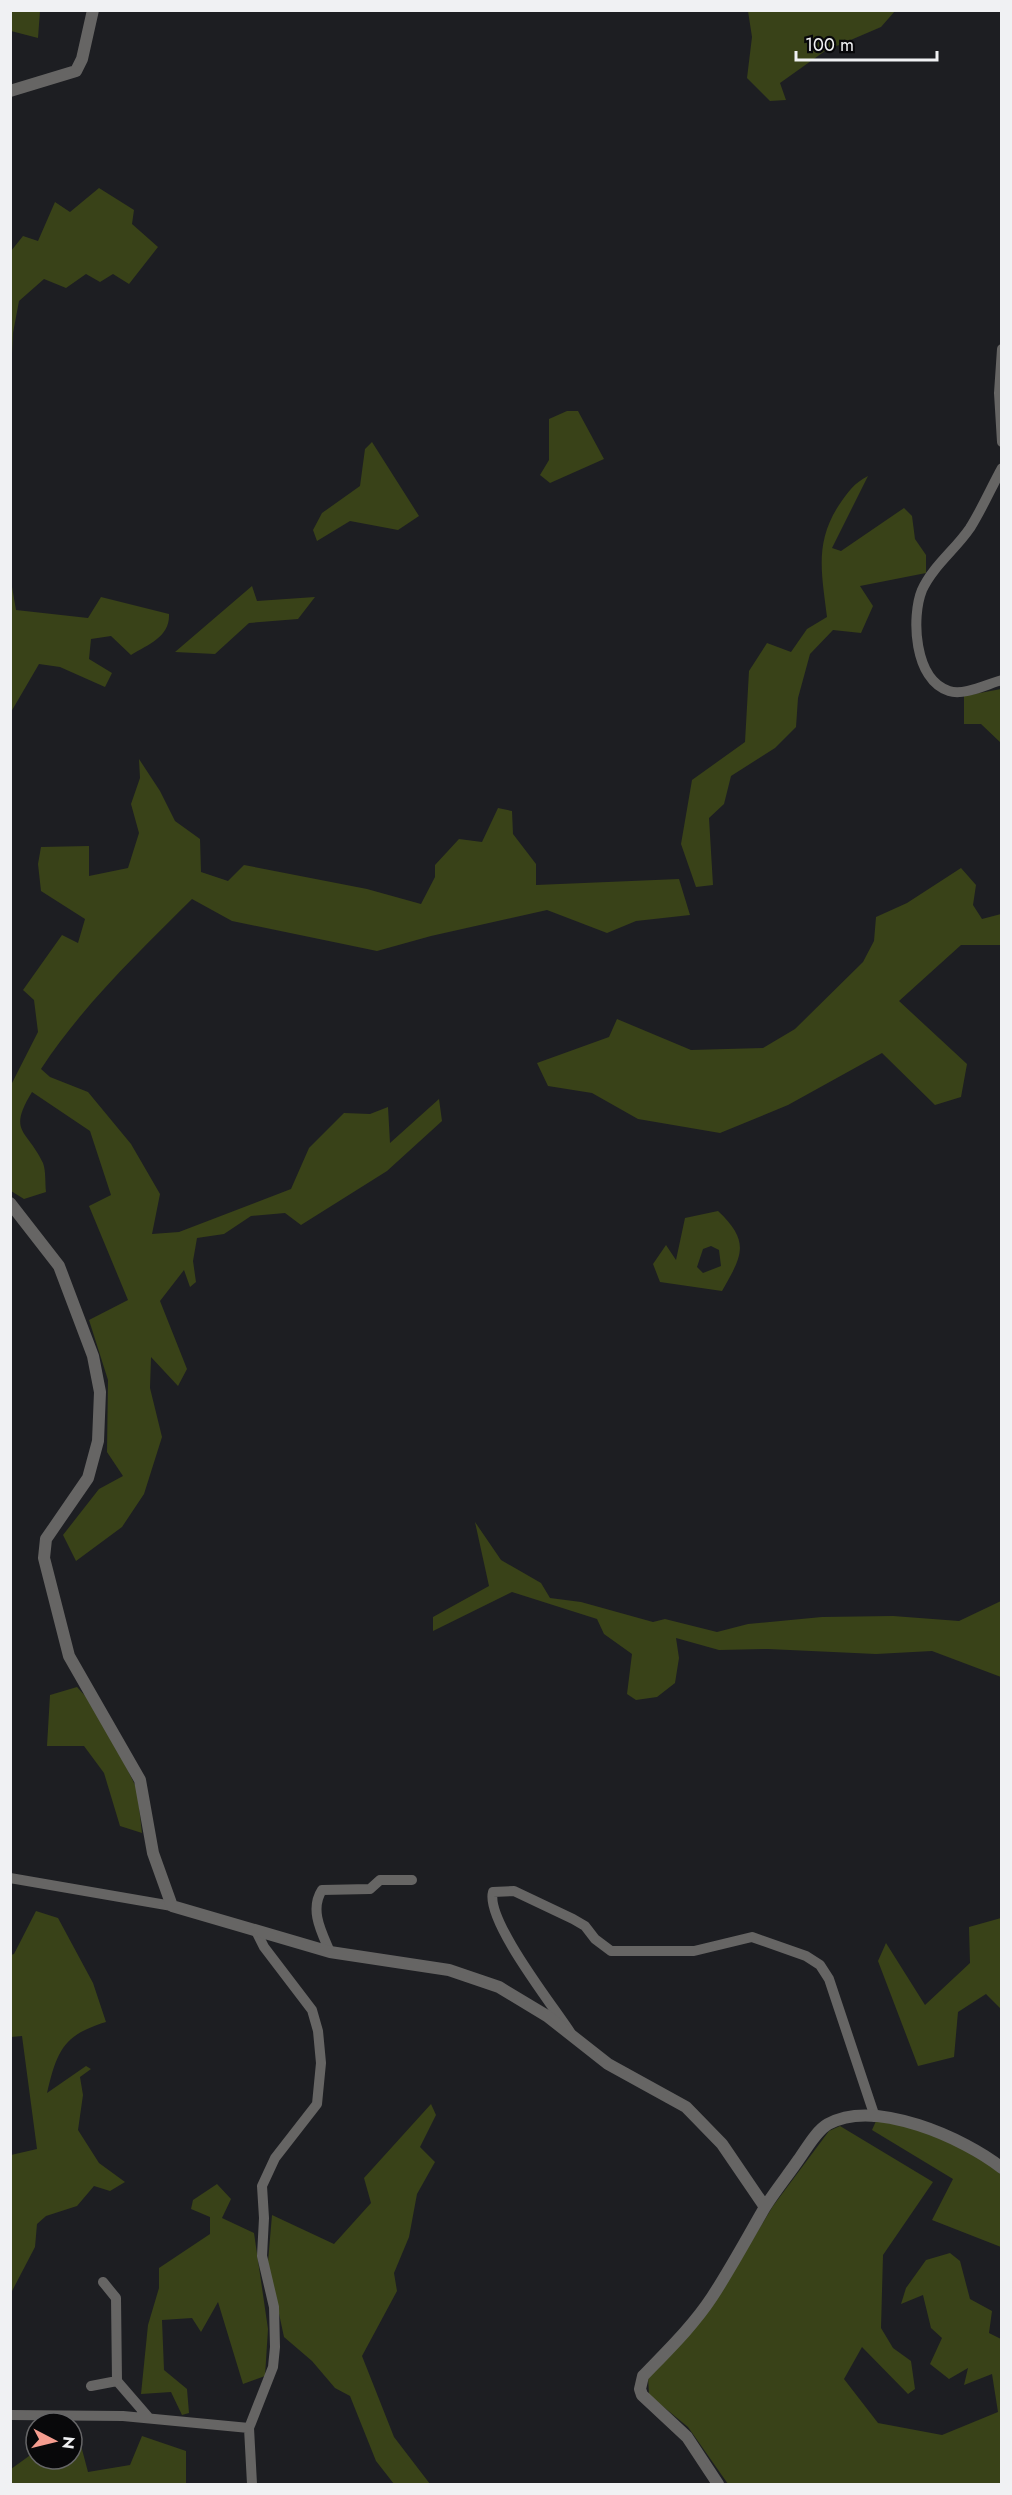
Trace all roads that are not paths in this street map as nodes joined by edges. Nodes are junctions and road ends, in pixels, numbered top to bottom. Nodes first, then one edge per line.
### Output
1 (93, 10) edge
2 (10, 91) edge
3 (1002, 349) edge
4 (1002, 442) edge
5 (1002, 468) edge
6 (1002, 680) edge
7 (10, 1203) edge
8 (10, 1878) edge
9 (412, 1880) dead end
10 (172, 1906) junction
11 (256, 1931) junction
12 (330, 1952) junction
13 (572, 2035) junction
14 (875, 2117) junction
15 (1002, 2168) edge
16 (765, 2207) junction
17 (103, 2282) dead end
18 (117, 2382) junction
19 (91, 2385) dead end
20 (10, 2415) edge
21 (149, 2418) junction
22 (249, 2428) junction
23 (252, 2484) edge
24 (718, 2484) edge

1 - 2 street
3 - 4 street
5 - 6 street
7 - 10 street
8 - 10 street
9 - 12 street
10 - 11 street
11 - 12 street
11 - 22 street
12 - 13 street
13 - 14 street
13 - 16 street
14 - 15 street
14 - 16 street
16 - 24 street
17 - 18 street
18 - 19 street
18 - 21 street
20 - 21 street
21 - 22 street
22 - 23 street

